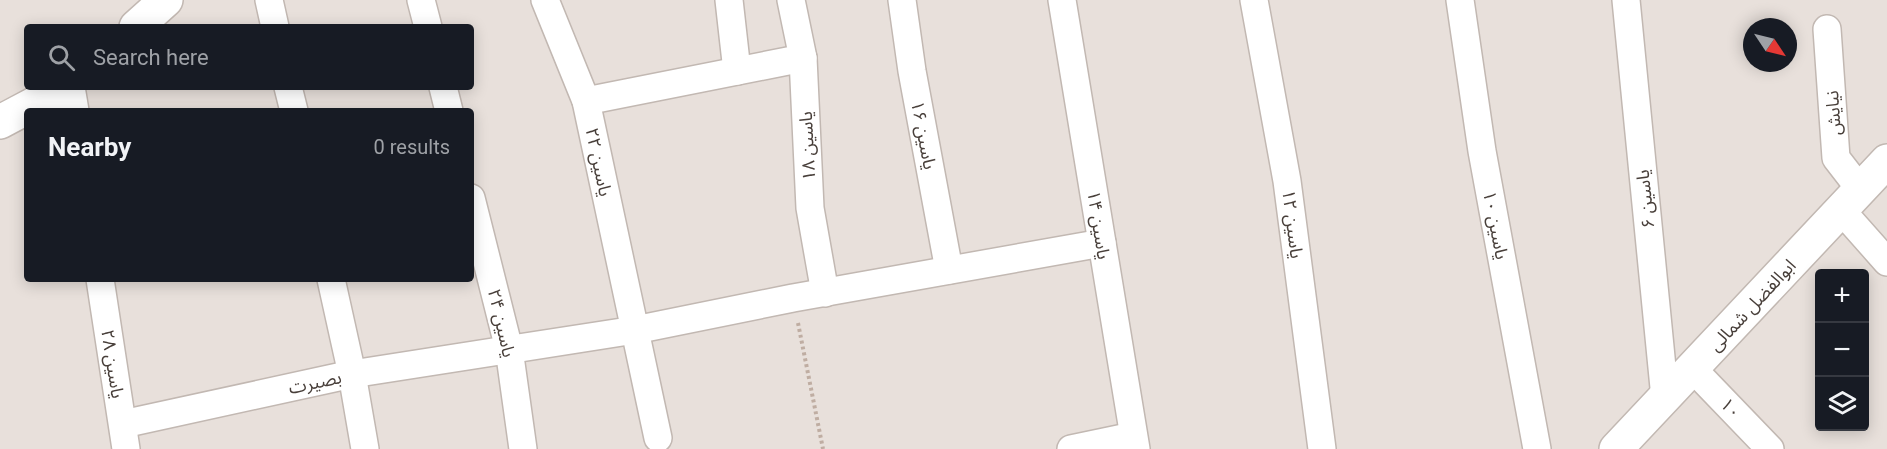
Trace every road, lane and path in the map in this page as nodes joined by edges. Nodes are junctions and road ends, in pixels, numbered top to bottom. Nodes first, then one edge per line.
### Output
1 (166, 0) edge
2 (269, 0) edge
3 (421, 0) edge
4 (544, 0) edge
5 (729, 0) edge
6 (791, 0) edge
7 (902, 0) edge
8 (1062, 0) edge
9 (1254, 0) edge
10 (1460, 0) edge
11 (1626, 0) edge
12 (139, 24) edge
13 (274, 24) edge
14 (427, 24) edge
15 (1827, 28) dead end
16 (803, 58) junction
17 (737, 71) junction
18 (60, 90) edge
19 (72, 90) edge
20 (289, 90) edge
21 (444, 90) edge
22 (586, 102) junction
23 (26, 108) edge
24 (74, 108) edge
25 (293, 108) edge
26 (448, 108) edge
27 (24, 109) edge
28 (0, 122) edge
29 (1887, 160) edge
30 (1851, 199) junction
31 (474, 210) edge
32 (1102, 243) junction
33 (1887, 262) edge
34 (949, 270) junction
35 (100, 282) edge
36 (332, 282) edge
37 (825, 293) junction
38 (793, 298) junction
39 (635, 330) junction
40 (509, 349) junction
41 (1692, 368) junction
42 (352, 374) junction
43 (1665, 398) junction
44 (124, 436) edge
45 (658, 438) dead end
46 (1135, 442) edge
47 (364, 449) edge
48 (523, 449) edge
49 (823, 449) edge
50 (1071, 449) edge
51 (1322, 449) edge
52 (1537, 449) edge
53 (1616, 449) edge
54 (1770, 449) edge

1 - 12 street
2 - 13 street
3 - 14 street
4 - 22 street, یاسین ۲۲
5 - 17 street
6 - 16 street, یاسین ۱۸
7 - 34 street, یاسین ۱۶
8 - 32 street, یاسین ۱۴
9 - 51 street, یاسین ۱۲
10 - 52 street, یاسین ۱۰
11 - 43 street, یاسین ۶
15 - 30 street, نیایش
16 - 17 street
16 - 37 street, یاسین ۱۸
17 - 22 street
18 - 23 street
19 - 24 street
20 - 25 street
21 - 26 street
22 - 39 street, یاسین ۲۲
27 - 28 street
29 - 30 street, ابوالفضل شمالی
30 - 33 street, نیایش
30 - 41 street, ابوالفضل شمالی
31 - 40 street, یاسین ۲۴
32 - 34 street, بصیرت
32 - 46 street, یاسین ۱۴
34 - 37 street, بصیرت
35 - 44 street, یاسین ۲۸
36 - 42 street
37 - 38 street, بصیرت
38 - 39 street, بصیرت
38 - 49 path
39 - 40 street, بصیرت
39 - 45 street, یاسین ۲۲
40 - 42 street, بصیرت
40 - 48 street, یاسین ۲۴
41 - 43 street, ابوالفضل شمالی
41 - 54 street, ۱۰
42 - 44 street, بصیرت
42 - 47 street
43 - 53 street, ابوالفضل شمالی
46 - 50 street

